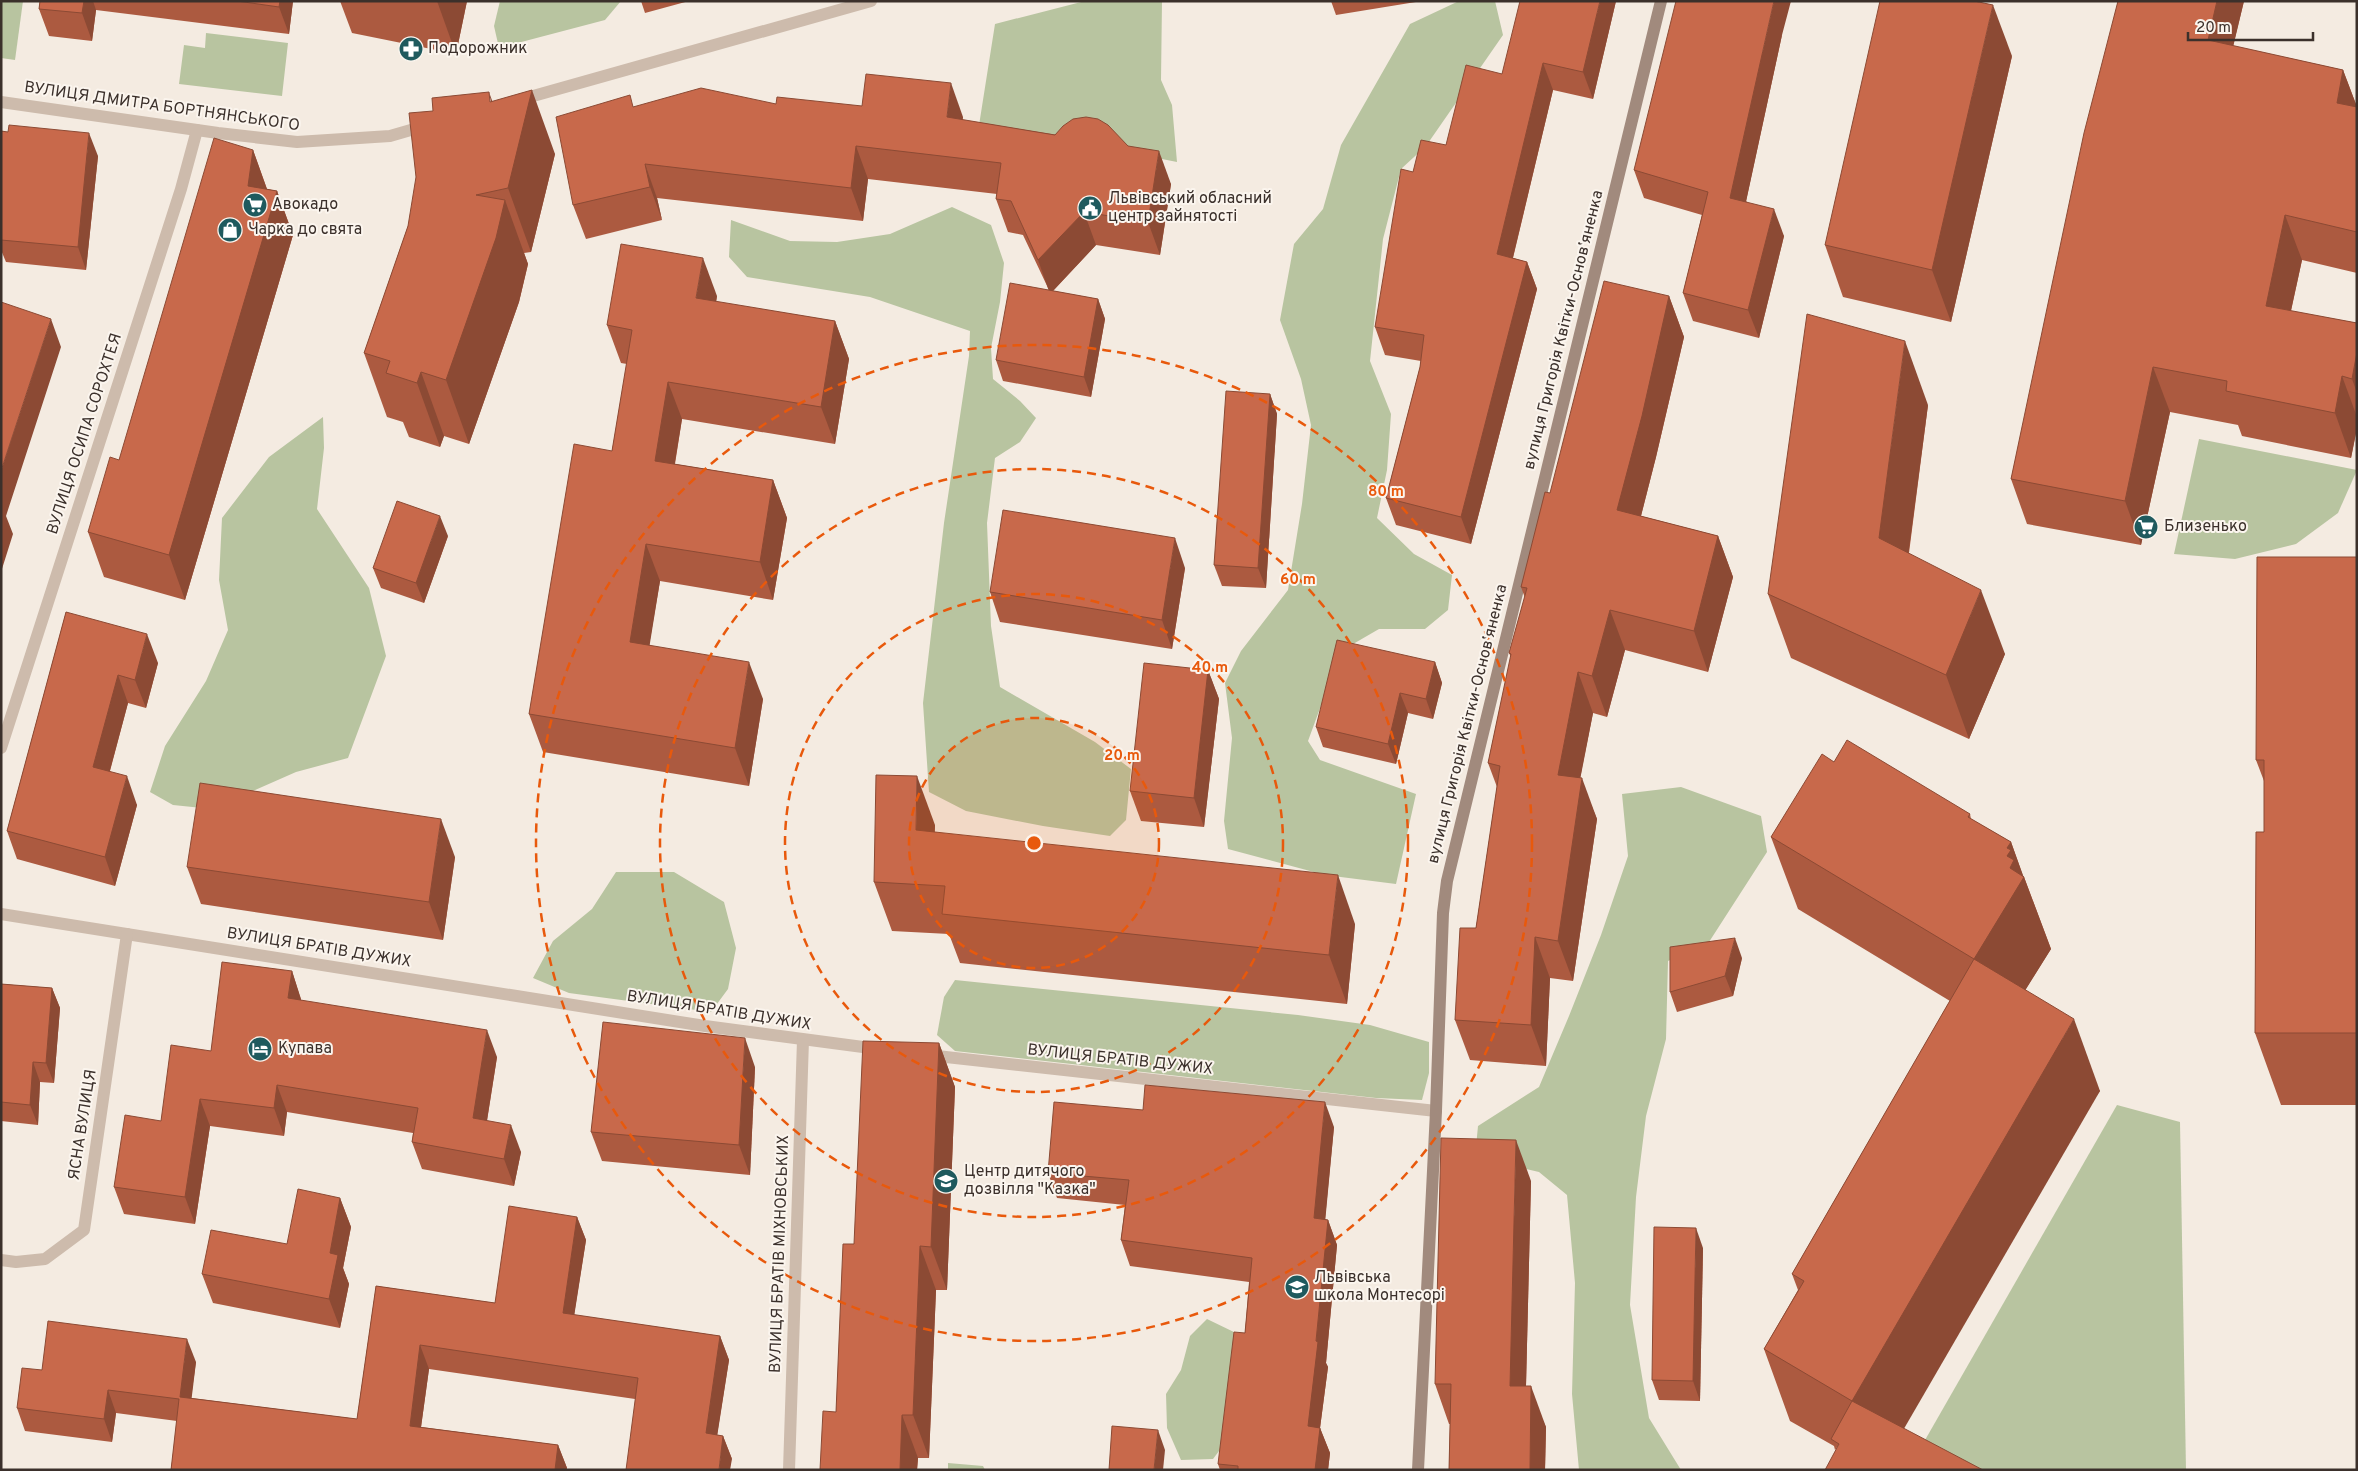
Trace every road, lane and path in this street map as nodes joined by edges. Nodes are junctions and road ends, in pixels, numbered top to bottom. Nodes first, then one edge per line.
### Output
1 (871, 1) edge
2 (1661, 1) edge
3 (1, 102) edge
4 (510, 102) edge
5 (444, 121) edge
6 (197, 130) junction
7 (1, 748) edge
8 (1, 914) edge
9 (127, 934) junction
10 (803, 1040) junction
11 (891, 1050) edge
12 (920, 1054) edge
13 (1436, 1111) junction
14 (1, 1260) edge
15 (789, 1470) edge
16 (1418, 1470) edge

1 - 4 street
2 - 13 street, вулиця Григорія Квітки-Основʼяненка
3 - 6 street, ВУЛИЦЯ ДМИТРА БОРТНЯНСЬКОГО
5 - 6 street, ВУЛИЦЯ ДМИТРА БОРТНЯНСЬКОГО
6 - 7 street, ВУЛИЦЯ ОСИПА СОРОХТЕЯ
8 - 9 street, ВУЛИЦЯ БРАТІВ ДУЖИХ
9 - 10 street, ВУЛИЦЯ БРАТІВ ДУЖИХ
9 - 14 street, ЯСНА ВУЛИЦЯ
10 - 11 street, ВУЛИЦЯ БРАТІВ ДУЖИХ
10 - 15 street, ВУЛИЦЯ БРАТІВ МІХНОВСЬКИХ
12 - 13 street, ВУЛИЦЯ БРАТІВ ДУЖИХ
13 - 16 street, вулиця Григорія Квітки-Основʼяненка

